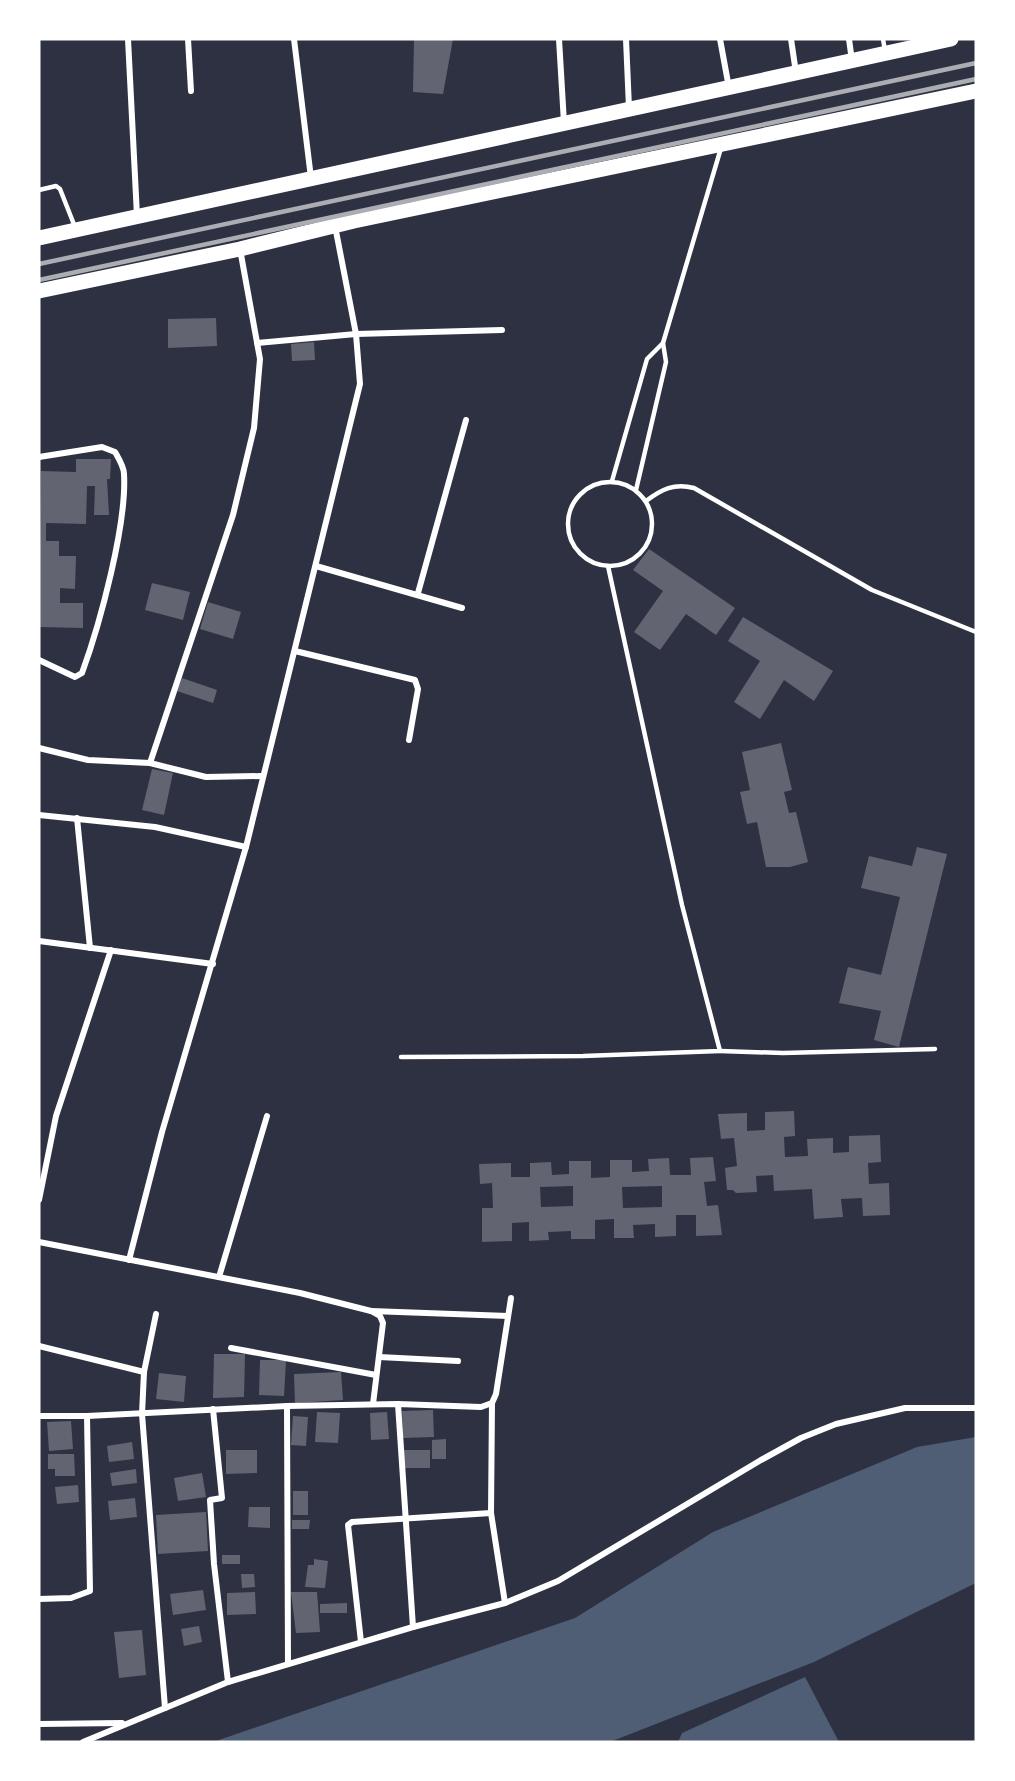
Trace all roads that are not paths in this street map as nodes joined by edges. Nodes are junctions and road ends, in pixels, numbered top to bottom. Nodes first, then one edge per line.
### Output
1 (128, 39) edge
2 (188, 39) edge
3 (294, 39) edge
4 (559, 39) edge
5 (626, 39) edge
6 (720, 39) edge
7 (791, 39) edge
8 (849, 39) edge
9 (951, 39) edge
10 (884, 46) edge
11 (852, 61) junction
12 (796, 74) junction
13 (729, 89) junction
14 (976, 91) edge
15 (191, 92) dead end
16 (630, 111) junction
17 (564, 124) junction
18 (722, 146) junction
19 (311, 178) junction
20 (39, 190) edge
21 (137, 216) junction
22 (334, 225) junction
23 (76, 230) junction
24 (39, 238) edge
25 (240, 249) junction
26 (39, 291) edge
27 (502, 330) dead end
28 (356, 334) junction
29 (663, 343) junction
30 (257, 344) junction
31 (466, 420) dead end
32 (39, 457) edge
33 (612, 481) junction
34 (636, 490) junction
35 (646, 501) junction
36 (316, 566) junction
37 (608, 566) junction
38 (418, 593) junction
39 (462, 608) dead end
40 (976, 632) edge
41 (295, 651) junction
42 (39, 660) edge
43 (409, 740) dead end
44 (39, 748) edge
45 (150, 763) junction
46 (262, 776) junction
47 (39, 815) edge
48 (77, 818) junction
49 (246, 847) junction
50 (39, 941) edge
51 (90, 948) junction
52 (111, 950) junction
53 (213, 964) junction
54 (935, 1049) dead end
55 (720, 1051) junction
56 (401, 1057) dead end
57 (267, 1116) dead end
58 (39, 1200) edge
59 (39, 1242) edge
60 (129, 1260) junction
61 (219, 1277) junction
62 (511, 1298) dead end
63 (370, 1311) junction
64 (156, 1314) dead end
65 (508, 1316) junction
66 (39, 1346) edge
67 (231, 1348) dead end
68 (379, 1357) junction
69 (458, 1361) dead end
70 (144, 1372) junction
71 (376, 1375) junction
72 (492, 1403) junction
73 (373, 1404) junction
74 (398, 1404) junction
75 (287, 1406) junction
76 (976, 1408) edge
77 (213, 1409) junction
78 (142, 1414) junction
79 (39, 1416) edge
80 (87, 1416) junction
81 (491, 1514) junction
82 (404, 1519) junction
83 (39, 1599) edge
84 (505, 1603) junction
85 (413, 1627) junction
86 (361, 1642) junction
87 (288, 1664) junction
88 (228, 1682) junction
89 (165, 1708) junction
90 (127, 1722) junction
91 (39, 1724) edge
92 (83, 1742) edge

1 - 21 street
2 - 15 street
3 - 19 street
4 - 17 street
5 - 16 street
6 - 13 street
7 - 12 street
8 - 11 street
9 - 10 highway
10 - 11 highway
11 - 12 highway
12 - 13 highway
13 - 16 highway
14 - 18 highway
16 - 17 highway
17 - 19 highway
18 - 22 highway
18 - 29 lane
19 - 21 highway
20 - 23 lane
21 - 23 highway
22 - 25 highway
22 - 28 street
23 - 24 highway
25 - 26 highway
25 - 30 street
27 - 28 street
28 - 30 street
28 - 36 street
29 - 33 lane
29 - 34 lane
30 - 45 street
31 - 38 street
32 - 42 street
33 - 34 lane
33 - 37 lane
34 - 35 lane
35 - 37 lane
35 - 40 lane
36 - 38 street
36 - 41 street
37 - 55 lane
38 - 39 street
41 - 43 street
41 - 46 street
44 - 45 street
45 - 46 street
46 - 49 street
47 - 48 street
48 - 49 street
48 - 51 street
49 - 53 street
50 - 51 street
51 - 52 street
52 - 53 street
52 - 58 street
53 - 60 street
54 - 55 lane
55 - 56 lane
57 - 61 street
59 - 60 street
60 - 61 street
61 - 63 street
62 - 65 street
63 - 65 street
63 - 68 street
64 - 70 street
65 - 72 street
66 - 70 street
67 - 71 street
68 - 69 street
68 - 71 street
70 - 78 street
71 - 73 street
72 - 74 street
72 - 81 street
73 - 74 street
73 - 75 street
74 - 82 street
75 - 77 street
75 - 87 street
76 - 84 street
77 - 78 street
77 - 88 street
78 - 80 street
78 - 89 street
79 - 80 street
80 - 83 street
81 - 82 street
81 - 84 street
82 - 85 street
82 - 86 street
84 - 85 street
85 - 86 street
86 - 87 street
87 - 88 street
88 - 89 street
89 - 90 street
90 - 91 street
90 - 92 street

